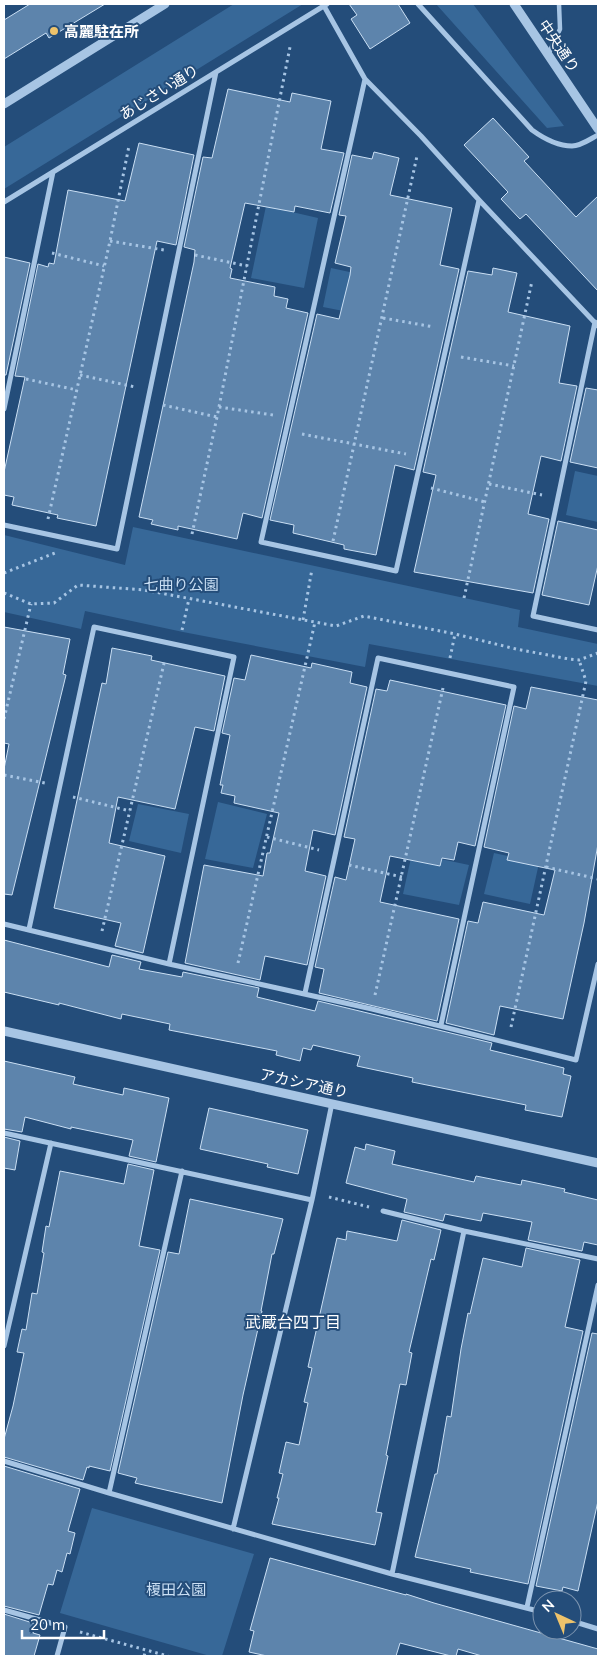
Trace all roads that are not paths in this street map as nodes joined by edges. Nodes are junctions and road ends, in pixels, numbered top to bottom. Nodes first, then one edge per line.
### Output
1 (165, 4) edge
2 (418, 4) edge
3 (514, 4) edge
4 (559, 4) edge
5 (326, 5) edge
6 (548, 55) junction
7 (216, 72) junction
8 (365, 79) junction
9 (4, 104) edge
10 (598, 128) edge
11 (598, 135) edge
12 (53, 172) junction
13 (479, 200) junction
14 (4, 202) edge
15 (597, 324) edge
16 (4, 410) edge
17 (4, 525) edge
18 (598, 630) edge
19 (4, 924) edge
20 (29, 929) junction
21 (168, 964) junction
22 (598, 964) edge
23 (305, 993) junction
24 (441, 1025) junction
25 (4, 1031) edge
26 (332, 1102) junction
27 (4, 1133) edge
28 (51, 1143) junction
29 (598, 1163) edge
30 (182, 1171) junction
31 (312, 1200) junction
32 (383, 1211) road end
33 (464, 1231) junction
34 (598, 1259) edge
35 (598, 1285) edge
36 (4, 1346) edge
37 (4, 1461) edge
38 (109, 1493) junction
39 (233, 1529) junction
40 (392, 1574) junction
41 (527, 1607) junction
42 (532, 1609) edge
43 (4, 1610) edge
44 (582, 1624) edge
45 (598, 1629) edge
46 (57, 1656) edge

1 - 9 street
2 - 11 street
3 - 6 street, 中央通り
4 - 6 street
5 - 7 street, あじさい通り
5 - 8 street
6 - 10 street, 中央通り
7 - 12 street, あじさい通り
7 - 17 street
8 - 13 street
8 - 13 street
12 - 14 street, あじさい通り
12 - 16 street
13 - 15 street
15 - 18 street
19 - 20 street
20 - 21 street
20 - 21 street
21 - 23 street
22 - 24 street
23 - 24 street
23 - 24 street
25 - 26 street, アカシア通り
26 - 29 street, アカシア通り
26 - 31 street
27 - 28 street
28 - 30 street
28 - 36 street
30 - 31 street
30 - 38 street
31 - 39 street
32 - 33 street
33 - 34 street
33 - 40 street
35 - 41 street
37 - 38 street
38 - 39 street
39 - 40 street
40 - 41 street
41 - 42 street
43 - 46 street
44 - 45 street

